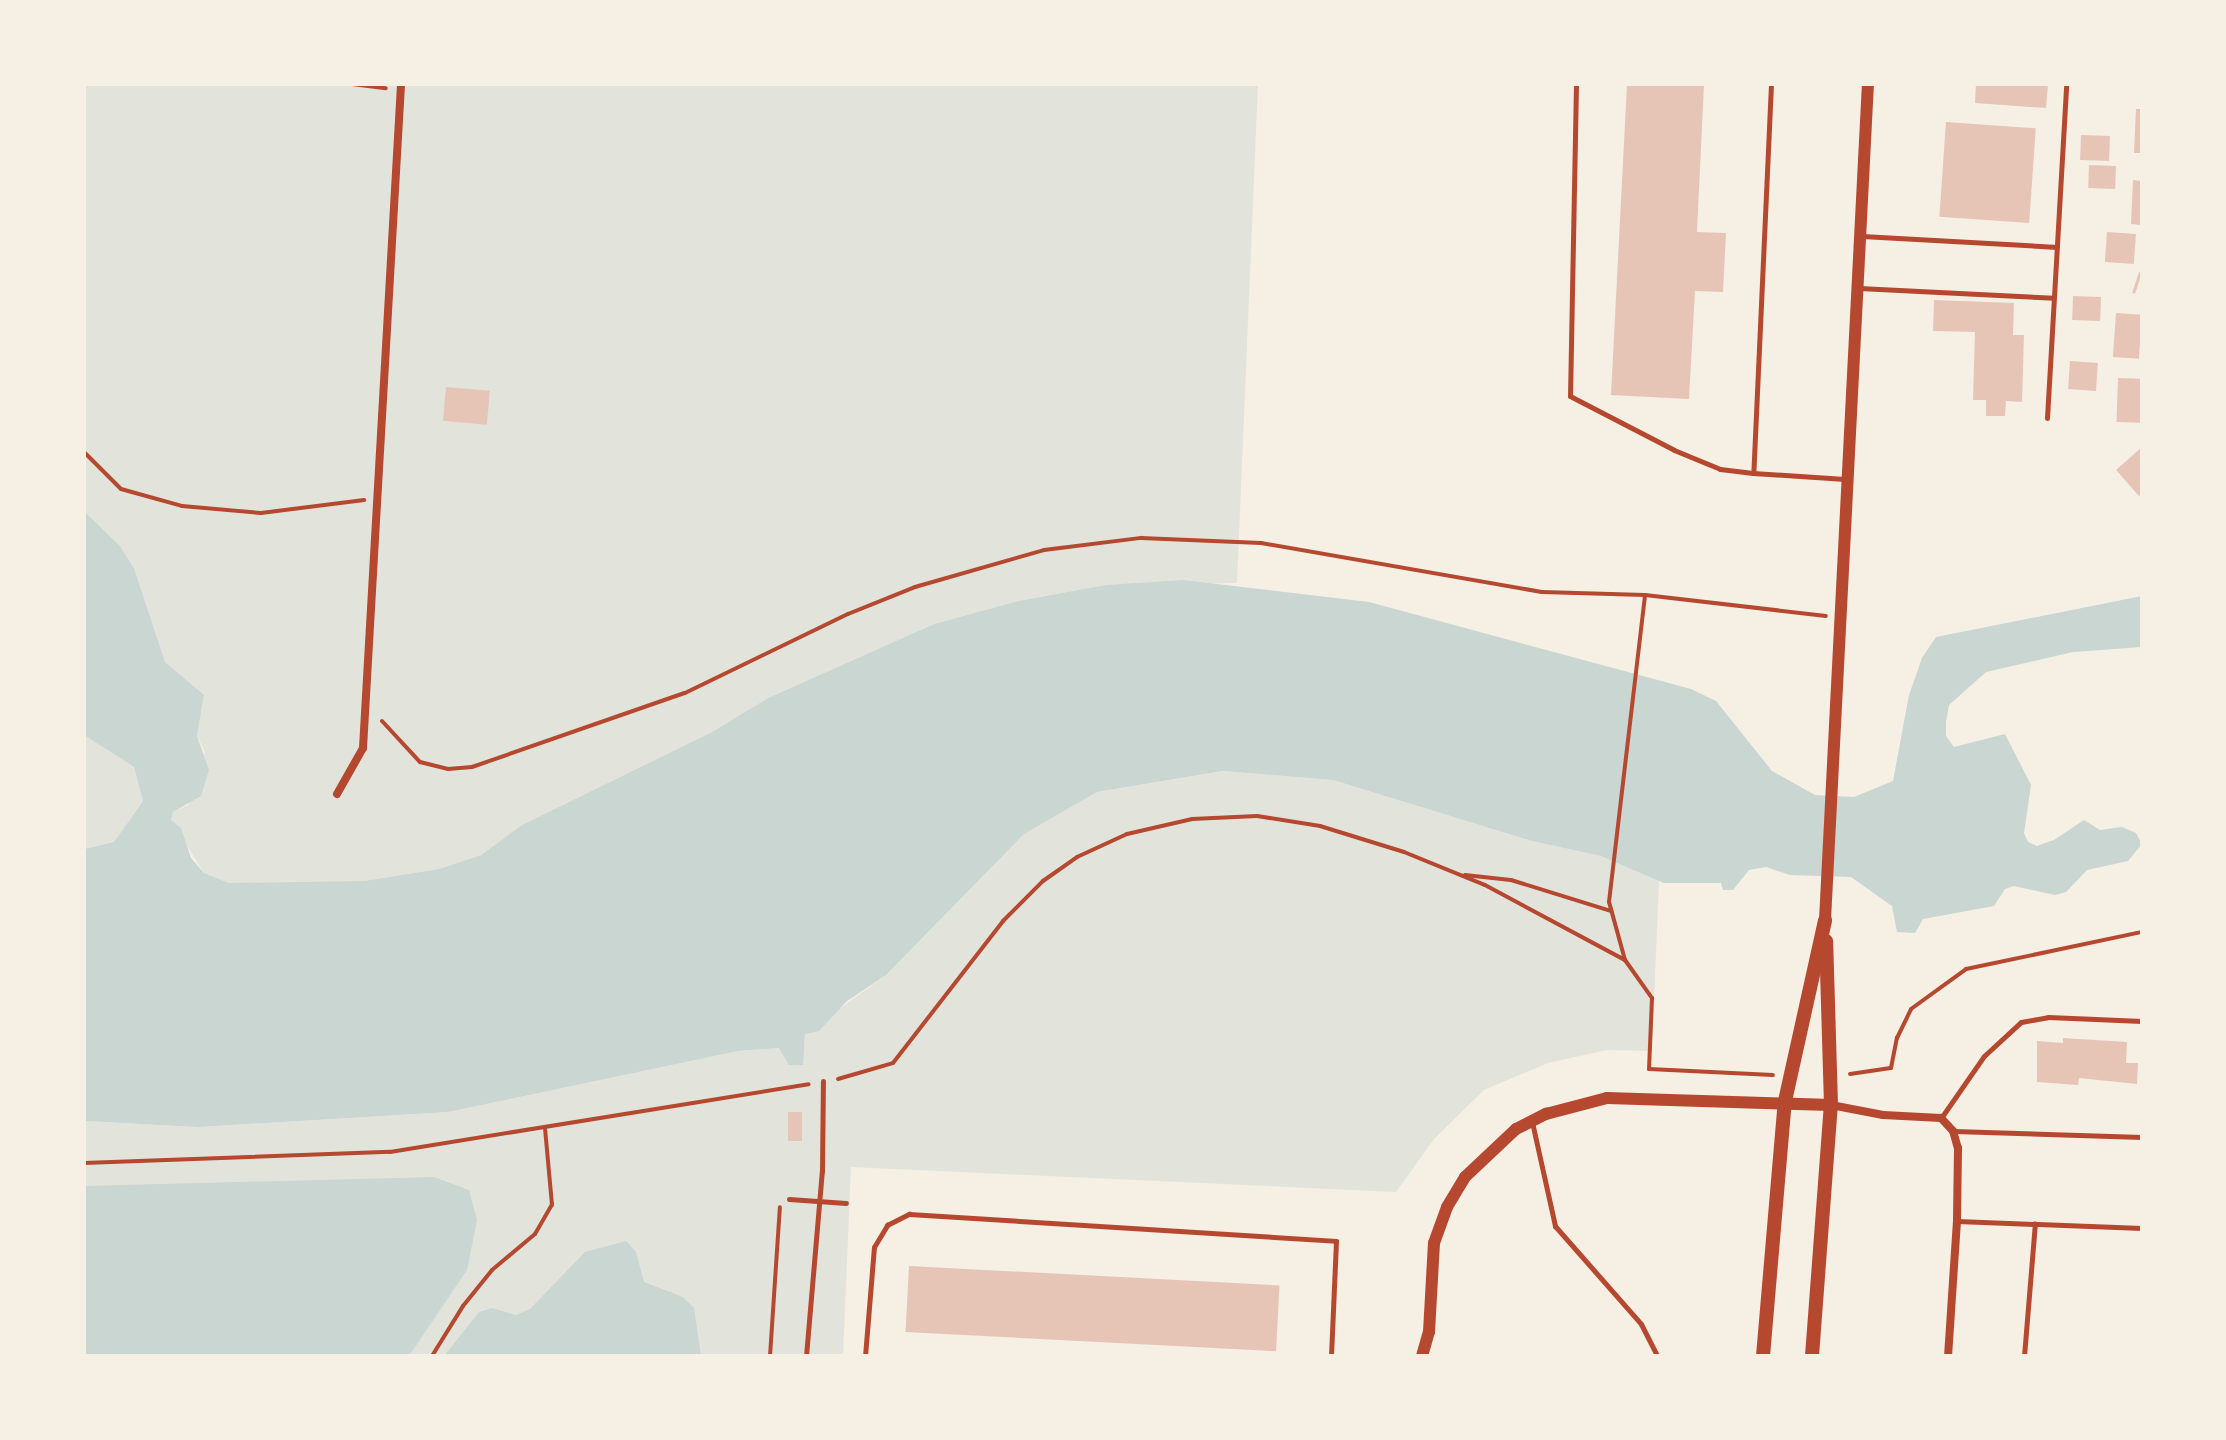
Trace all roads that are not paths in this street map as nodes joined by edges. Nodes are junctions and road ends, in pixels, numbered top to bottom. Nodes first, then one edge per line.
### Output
1 (1576, 84) edge
2 (1771, 84) edge
3 (1868, 84) edge
4 (2066, 84) edge
5 (401, 87) edge
6 (1861, 236) junction
7 (2057, 247) junction
8 (1858, 288) junction
9 (2054, 298) junction
10 (2047, 418) dead end
11 (1753, 473) junction
12 (1848, 479) junction
13 (337, 794) dead end
14 (1825, 920) junction
15 (2142, 1021) edge
16 (823, 1081) road end
17 (1785, 1101) junction
18 (1831, 1105) junction
19 (1941, 1118) junction
20 (1532, 1121) junction
21 (1953, 1131) junction
22 (2142, 1137) edge
23 (789, 1199) road end
24 (815, 1201) junction
25 (846, 1203) dead end
26 (1957, 1221) junction
27 (2035, 1223) junction
28 (2142, 1228) edge
29 (806, 1356) edge
30 (865, 1356) edge
31 (1331, 1356) edge
32 (1422, 1356) edge
33 (1657, 1356) edge
34 (1763, 1356) edge
35 (1812, 1356) edge
36 (1948, 1356) edge
37 (2024, 1356) edge

1 - 11 lane
2 - 11 lane
3 - 6 street
4 - 7 lane
5 - 13 street
6 - 7 lane
6 - 8 street
7 - 9 lane
8 - 9 lane
8 - 12 street
9 - 10 lane
11 - 12 lane
12 - 14 street
14 - 17 main road
14 - 18 main road
15 - 19 lane
16 - 24 lane
17 - 18 street
17 - 20 street
17 - 34 main road
18 - 19 street
18 - 35 main road
19 - 21 street
20 - 32 street
20 - 33 lane
21 - 22 lane
21 - 26 street
23 - 24 lane
24 - 25 lane
24 - 29 lane
26 - 27 lane
26 - 36 street
27 - 28 lane
27 - 37 lane
30 - 31 lane

